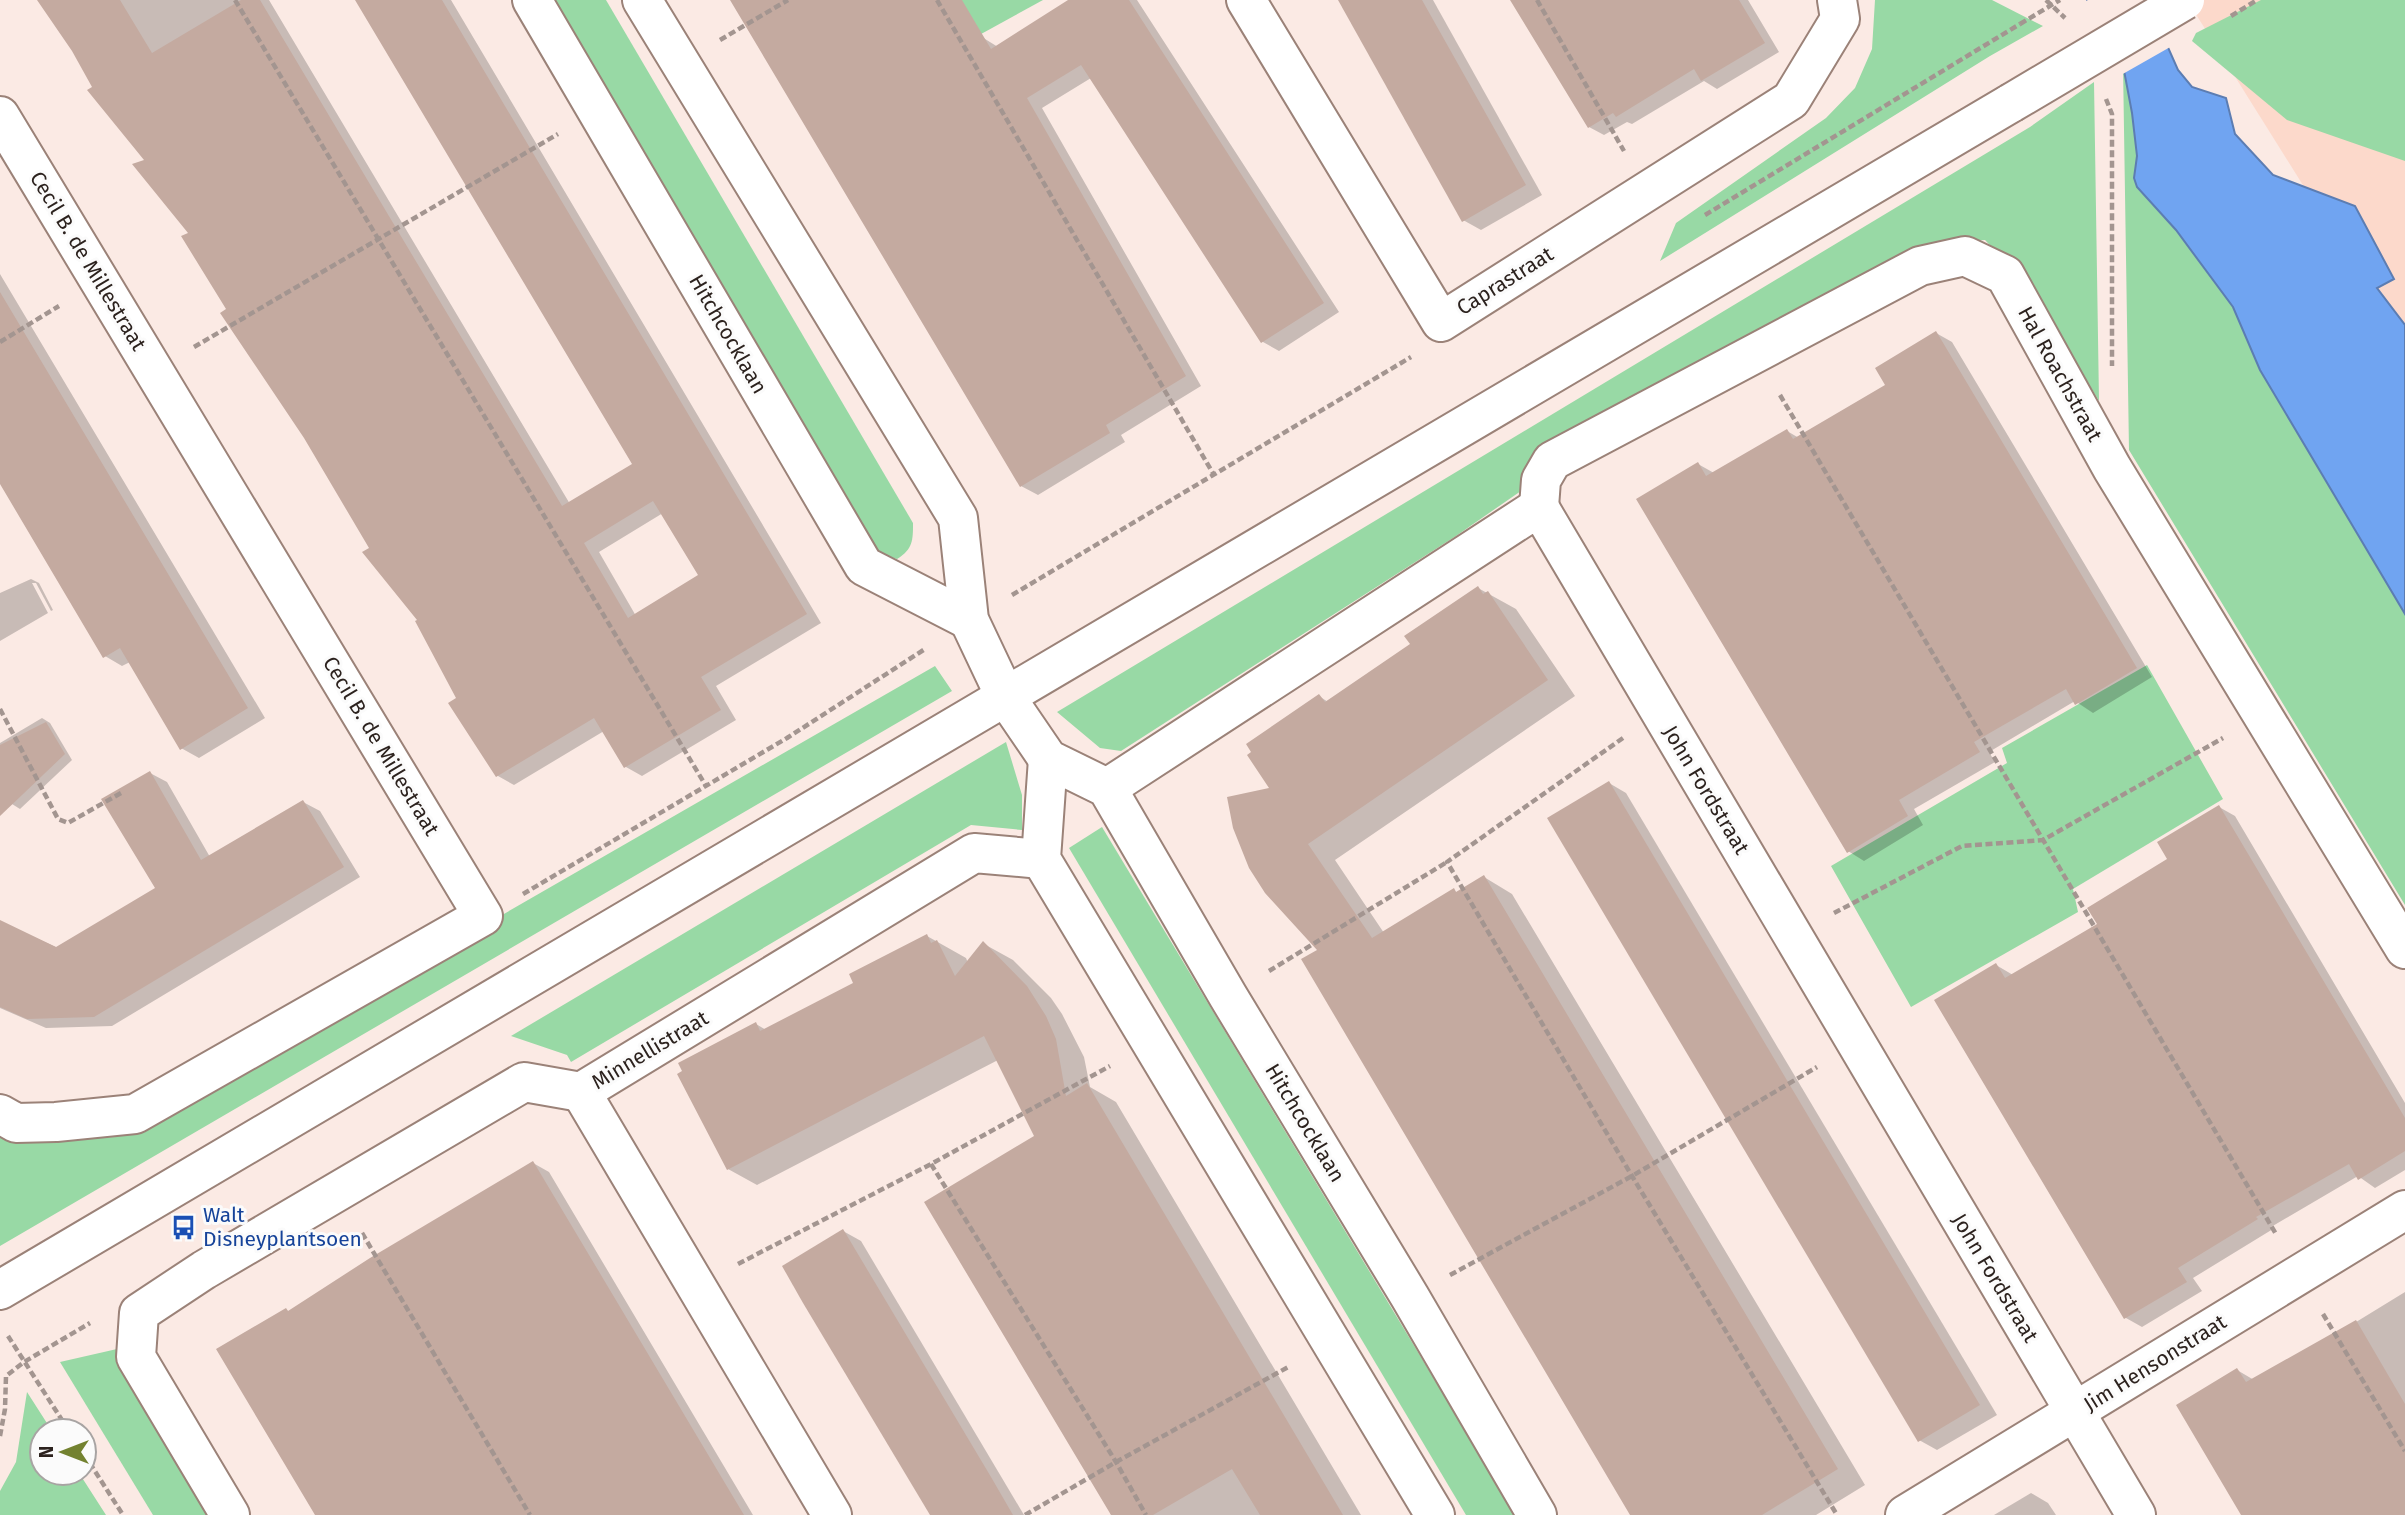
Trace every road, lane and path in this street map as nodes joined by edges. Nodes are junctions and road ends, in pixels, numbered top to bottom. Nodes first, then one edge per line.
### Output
1 (235, 0) edge
2 (532, 0) edge
3 (642, 0) edge
4 (788, 0) edge
5 (937, 0) edge
6 (1246, 0) edge
7 (1537, 0) edge
8 (1837, 0) edge
9 (2046, 0) edge
10 (2060, 0) edge
11 (2185, 0) edge
12 (2020, 24) dead end
13 (2071, 24) dead end
14 (680, 63) junction
15 (2103, 90) dead end
16 (597, 111) junction
17 (0, 116) edge
18 (1648, 191) junction
19 (377, 240) junction
20 (100, 282) junction
21 (0, 342) edge
22 (1755, 352) junction
23 (154, 370) junction
24 (2112, 372) dead end
25 (1214, 475) dead end
26 (1539, 508) junction
27 (970, 620) junction
28 (1005, 696) junction
29 (0, 709) edge
30 (1660, 712) junction
31 (2263, 715) junction
32 (1048, 759) junction
33 (706, 786) dead end
34 (1107, 788) junction
35 (121, 793) dead end
36 (2043, 840) junction
37 (1041, 859) junction
38 (1447, 862) junction
39 (1793, 935) junction
40 (2405, 948) edge
41 (1228, 996) junction
42 (1151, 1043) junction
43 (581, 1092) junction
44 (0, 1114) edge
45 (931, 1164) junction
46 (337, 1191) junction
47 (2405, 1210) edge
48 (2300, 1274) junction
49 (696, 1286) junction
50 (0, 1290) edge
51 (139, 1312) junction
52 (5, 1332) dead end
53 (24, 1362) junction
54 (2076, 1413) junction
55 (60, 1417) edge
56 (0, 1436) edge
57 (2405, 1451) edge
58 (98, 1476) edge
59 (123, 1515) edge
60 (230, 1515) edge
61 (530, 1515) edge
62 (832, 1515) edge
63 (1146, 1515) edge
64 (1435, 1515) edge
65 (1537, 1515) edge
66 (1837, 1515) edge
67 (1905, 1515) edge
68 (2136, 1515) edge

1 - 19 path
2 - 16 street, Hitchcocklaan
3 - 14 street
4 - 14 path
5 - 25 path
6 - 18 street, Caprastraat
7 - 18 path
8 - 18 street, Caprastraat
9 - 13 path
10 - 12 path, bridge
11 - 28 street, bridge
14 - 27 street
15 - 24 path
16 - 19 path
16 - 27 street, Hitchcocklaan
17 - 20 street, Cecil B. de Millestraat
19 - 23 path
19 - 33 path
20 - 21 path
20 - 23 street, Cecil B. de Millestraat
22 - 26 street, Hal Roachstraat
22 - 31 street, Hal Roachstraat
22 - 36 path
23 - 44 street, Cecil B. de Millestraat
26 - 30 street, John Fordstraat
26 - 34 street
27 - 28 street
28 - 32 street
28 - 50 street
29 - 35 path
30 - 38 path
30 - 39 street, John Fordstraat
31 - 36 path
31 - 40 street, Hal Roachstraat
32 - 34 street
32 - 37 street
34 - 41 street, Hitchcocklaan
36 - 39 path
36 - 48 path
37 - 42 street
37 - 43 street, Minnellistraat
38 - 41 path
38 - 66 path
39 - 54 street, John Fordstraat
41 - 65 street, Hitchcocklaan
42 - 45 path
42 - 64 street
43 - 46 street
43 - 49 street, Minnellistraat
45 - 49 path
45 - 63 path
46 - 51 street
46 - 61 path
47 - 48 street, Jim Hensonstraat
48 - 54 street, Jim Hensonstraat
48 - 57 path
49 - 62 street, Minnellistraat
51 - 53 path
51 - 60 street
52 - 53 path
53 - 55 path
53 - 56 path
54 - 67 street, Jim Hensonstraat
54 - 68 street, John Fordstraat
58 - 59 path

